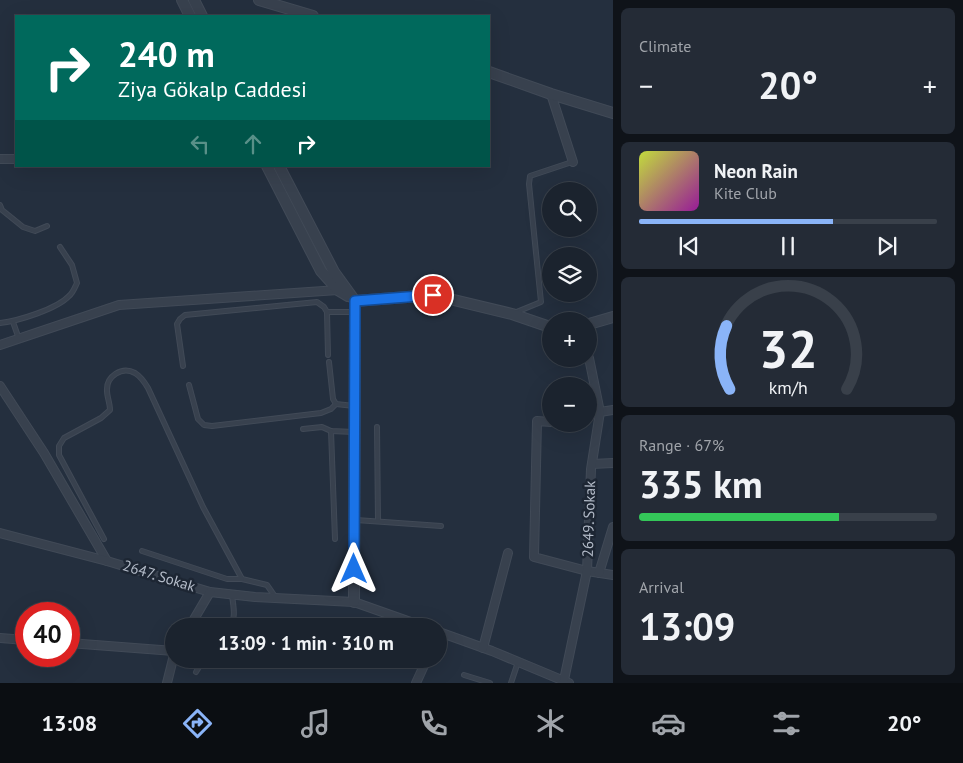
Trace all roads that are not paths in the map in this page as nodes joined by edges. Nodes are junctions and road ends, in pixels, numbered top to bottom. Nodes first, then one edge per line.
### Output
1 (182, 0) edge
2 (194, 0) edge
3 (259, 0) edge
4 (190, 15) edge
5 (202, 15) edge
6 (310, 15) edge
7 (490, 72) edge
8 (551, 94) junction
9 (613, 113) edge
10 (0, 159) edge
11 (15, 159) edge
12 (573, 162) joint
13 (268, 167) edge
14 (281, 167) edge
15 (0, 206) edge
16 (47, 226) dead end
17 (60, 247) dead end
18 (338, 290) junction
19 (355, 301) junction
20 (328, 312) junction
21 (355, 312) junction
22 (512, 314) junction
23 (613, 317) edge
24 (13, 322) junction
25 (597, 322) edge
26 (0, 323) edge
27 (542, 324) edge
28 (18, 339) junction
29 (0, 345) edge
30 (328, 355) dead end
31 (329, 362) dead end
32 (183, 366) dead end
33 (591, 367) edge
34 (189, 385) dead end
35 (0, 386) edge
36 (336, 404) junction
37 (354, 406) junction
38 (613, 410) edge
39 (600, 412) junction
40 (542, 421) edge
41 (598, 423) joint
42 (377, 427) dead end
43 (303, 429) dead end
44 (331, 431) junction
45 (354, 432) junction
46 (613, 463) edge
47 (592, 464) junction
48 (354, 520) junction
49 (378, 522) junction
50 (441, 526) dead end
51 (613, 527) edge
52 (0, 533) edge
53 (335, 539) dead end
54 (104, 540) dead end
55 (142, 551) dead end
56 (508, 553) dead end
57 (107, 561) junction
58 (587, 571) junction
59 (598, 573) junction
60 (613, 575) edge
61 (242, 579) junction
62 (210, 592) junction
63 (232, 594) junction
64 (276, 598) junction
65 (354, 602) junction
66 (195, 618) edge
67 (234, 618) edge
68 (399, 618) edge
69 (447, 636) edge
70 (0, 638) edge
71 (15, 639) edge
72 (80, 644) edge
73 (482, 648) junction
74 (165, 650) edge
75 (518, 662) junction
76 (171, 668) edge
77 (198, 668) edge
78 (423, 668) edge
79 (196, 672) dead end
80 (464, 675) dead end
81 (565, 682) edge
82 (167, 683) edge
83 (416, 683) edge
84 (490, 683) edge
85 (512, 683) edge

1 - 4 street
2 - 5 street
3 - 6 street
7 - 8 street
8 - 9 street
8 - 12 street
10 - 11 street
12 - 22 lane
13 - 18 street
14 - 19 street
15 - 16 lane
17 - 24 lane
18 - 19 street
18 - 28 street
19 - 21 street
19 - 22 street
20 - 21 lane
20 - 30 lane
20 - 32 lane
21 - 37 street
22 - 27 street
23 - 25 street
24 - 26 lane
24 - 28 lane
28 - 29 street
31 - 36 lane
33 - 39 street, 2649. Sokak
34 - 36 lane
35 - 57 street
36 - 37 lane
37 - 45 street
38 - 39 street
39 - 41 street, 2649. Sokak
40 - 58 street
41 - 47 street, 2649. Sokak
42 - 49 lane
43 - 44 lane
44 - 45 lane
44 - 53 lane
45 - 48 street
46 - 47 street
47 - 58 street, 2649. Sokak
48 - 49 lane
48 - 65 street
49 - 50 lane
51 - 59 street
52 - 57 street, 2647. Sokak
54 - 61 lane
55 - 61 lane
56 - 73 street
57 - 62 street, 2647. Sokak
58 - 59 street
58 - 81 street, 2649. Sokak
59 - 60 street
61 - 64 lane
62 - 63 street, 2647. Sokak
62 - 66 street
63 - 64 street, 2647. Sokak
63 - 67 lane
64 - 65 street
65 - 68 street
69 - 73 street
70 - 71 street
72 - 74 street
73 - 75 street
75 - 81 street
75 - 85 lane
76 - 82 street
77 - 79 lane
78 - 83 street
80 - 84 lane

